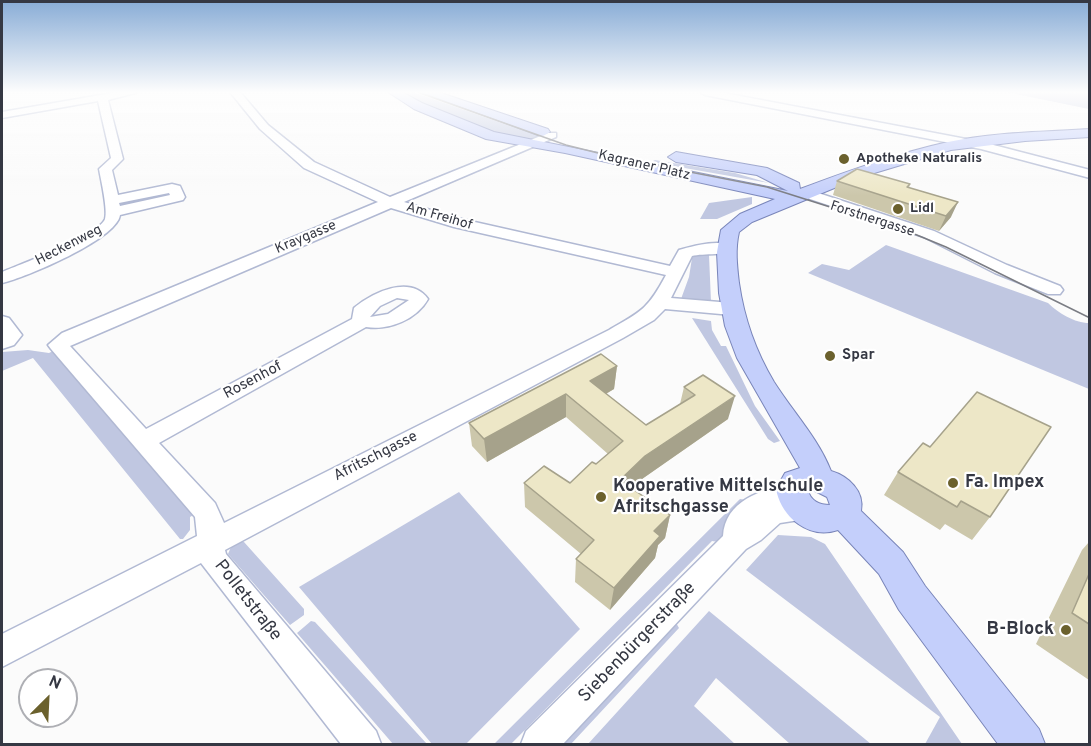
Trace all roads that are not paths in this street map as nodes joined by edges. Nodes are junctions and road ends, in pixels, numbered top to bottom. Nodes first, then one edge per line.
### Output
1 (109, 127) edge
2 (264, 127) edge
3 (466, 127) edge
4 (528, 127) edge
5 (881, 127) edge
6 (552, 135) junction
7 (1089, 136) edge
8 (533, 143) junction
9 (963, 143) junction
10 (895, 161) junction
11 (761, 171) junction
12 (1089, 174) edge
13 (826, 177) junction
14 (731, 186) junction
15 (794, 193) junction
16 (391, 203) junction
17 (755, 207) junction
18 (721, 249) junction
19 (676, 272) junction
20 (2, 278) edge
21 (1054, 290) dead end
22 (660, 303) junction
23 (724, 309) junction
24 (363, 321) dead end
25 (60, 343) joint
26 (142, 441) junction
27 (814, 499) junction
28 (212, 542) junction
29 (2, 651) edge
30 (363, 744) edge
31 (539, 744) edge
32 (1024, 744) edge

1 - 20 street, Heckenweg
2 - 16 street, Am Freihof
3 - 8 main road, Kagraner Platz
4 - 6 main road, Kagraner Platz
5 - 9 street
6 - 8 street, Kraygasse
6 - 11 main road, Kagraner Platz
7 - 9 main road
8 - 14 main road, Kagraner Platz
8 - 16 street, Kraygasse
9 - 10 main road
9 - 12 street
10 - 13 main road
10 - 15 main road
11 - 13 main road
11 - 15 main road, Kagraner Platz
13 - 15 main road
14 - 15 main road, Kagraner Platz
14 - 17 main road
15 - 17 main road
15 - 18 main road
15 - 21 street, Forstnergasse
16 - 19 street, Am Freihof
16 - 25 street, Kraygasse
17 - 18 main road
18 - 19 street, Afritschgasse
18 - 23 main road
19 - 22 street, Afritschgasse
22 - 23 street
22 - 28 street, Afritschgasse
23 - 27 main road
24 - 26 street, Rosenhof
25 - 26 street, Polletstraße
26 - 28 street, Polletstraße
27 - 31 street, Siebenbürgerstraße
27 - 32 main road
28 - 29 street, Afritschgasse
28 - 30 street, Polletstraße

